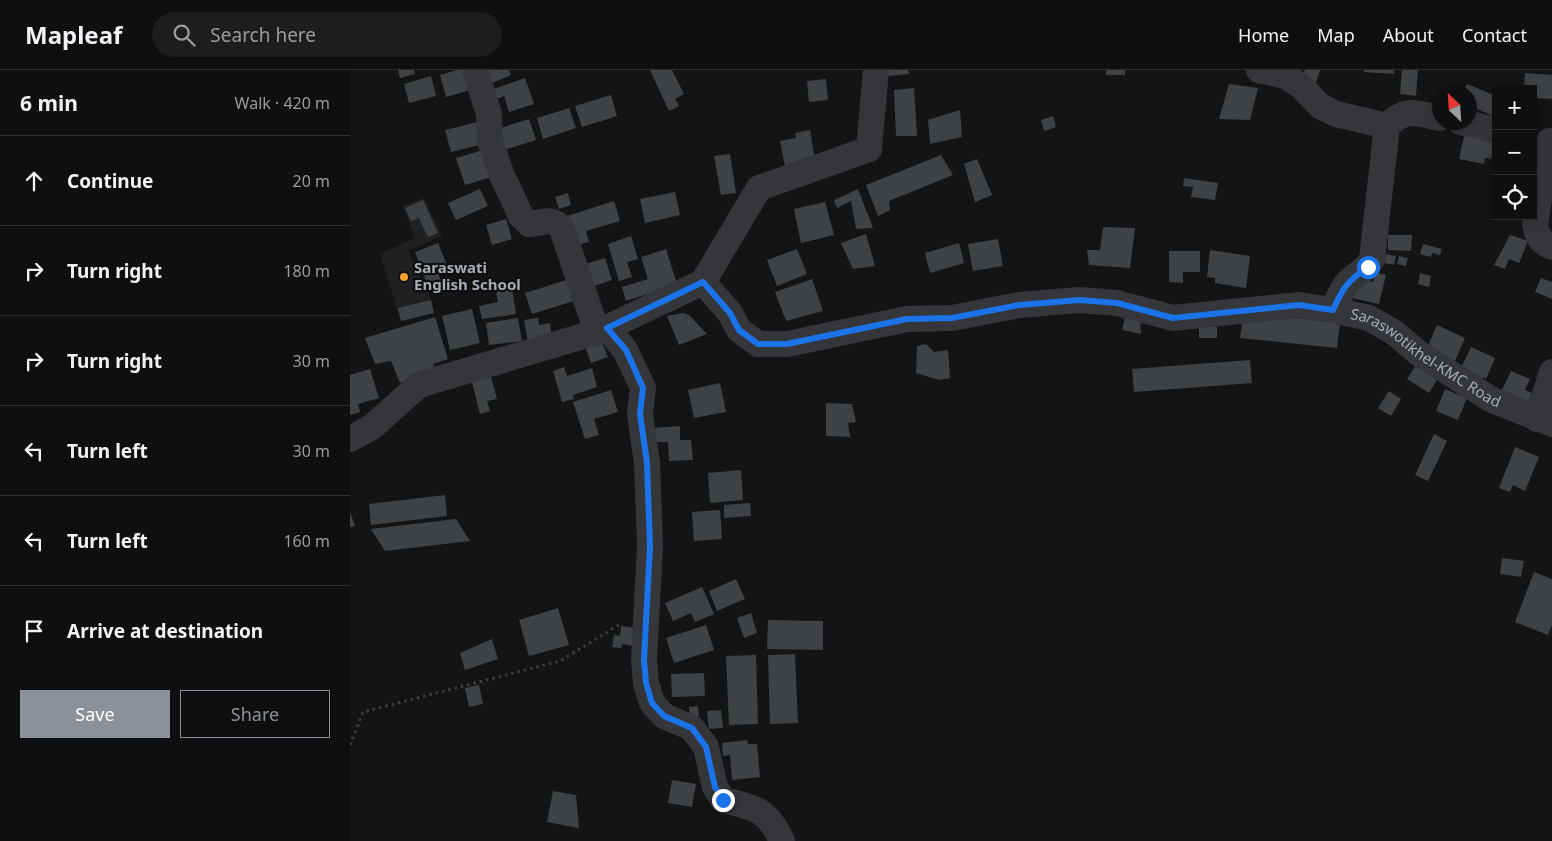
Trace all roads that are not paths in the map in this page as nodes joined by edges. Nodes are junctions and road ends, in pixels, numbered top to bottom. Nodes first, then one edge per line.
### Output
1 (475, 70) edge
2 (876, 70) edge
3 (1259, 70) edge
4 (1432, 116) edge
5 (1387, 126) junction
6 (1477, 126) edge
7 (1492, 129) edge
8 (1545, 140) edge
9 (1552, 246) edge
10 (703, 282) junction
11 (1333, 310) junction
12 (604, 329) junction
13 (1552, 372) edge
14 (1545, 422) edge
15 (350, 439) edge
16 (782, 841) edge

1 - 12 street
2 - 10 street
3 - 5 street
4 - 5 street
5 - 11 street
6 - 7 street
8 - 9 street
10 - 11 street, Saraswotikhel-KMC Road
10 - 12 street
11 - 14 street, Saraswotikhel-KMC Road
12 - 15 street
12 - 16 street
13 - 14 street

